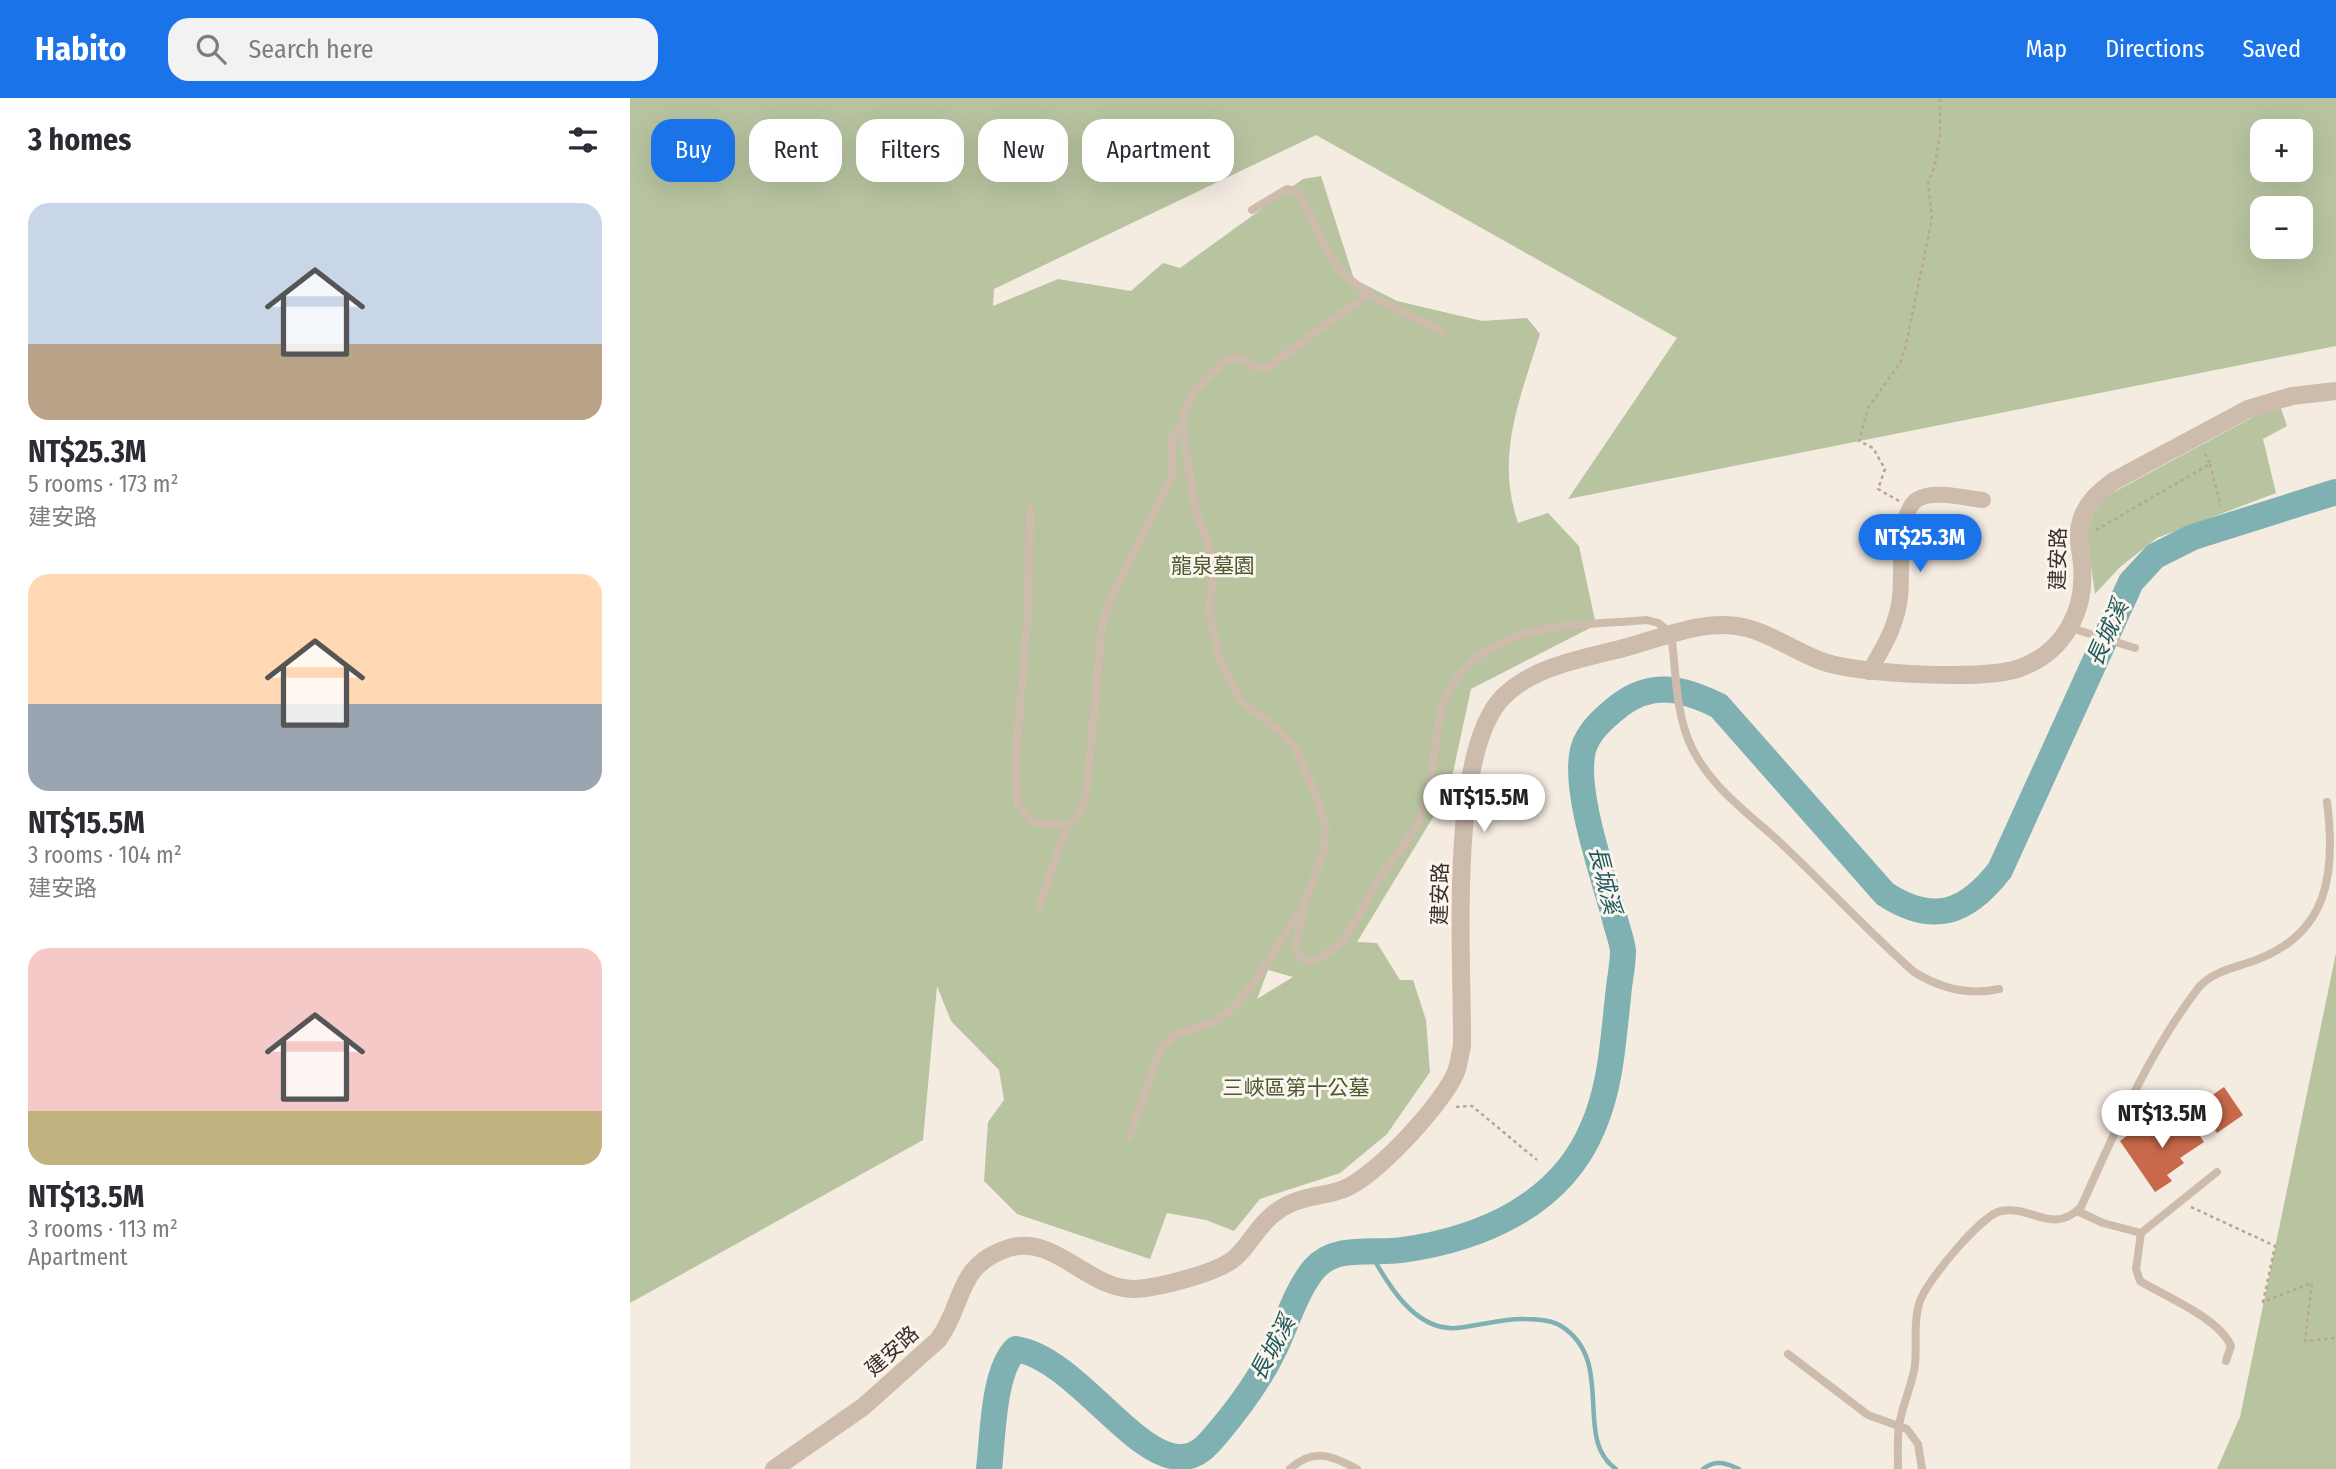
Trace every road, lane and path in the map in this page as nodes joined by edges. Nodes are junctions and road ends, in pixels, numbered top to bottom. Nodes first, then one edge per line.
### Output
1 (1940, 98) edge
2 (1252, 210) dead end
3 (1368, 294) junction
4 (1442, 331) dead end
5 (2336, 391) edge
6 (1183, 425) junction
7 (2202, 447) dead end
8 (2210, 464) junction
9 (1983, 500) dead end
10 (2221, 506) dead end
11 (1910, 507) junction
12 (1030, 509) dead end
13 (2078, 541) junction
14 (2071, 628) junction
15 (1671, 633) junction
16 (2135, 648) dead end
17 (1869, 672) junction
18 (2327, 802) dead end
19 (1067, 826) junction
20 (1040, 905) dead end
21 (1305, 905) junction
22 (1999, 989) dead end
23 (1454, 1107) dead end
24 (1129, 1137) dead end
25 (1537, 1160) dead end
26 (2217, 1172) dead end
27 (2181, 1203) junction
28 (2077, 1211) junction
29 (2141, 1233) junction
30 (2336, 1338) edge
31 (1788, 1354) dead end
32 (2226, 1361) dead end
33 (1899, 1425) junction
34 (774, 1469) edge
35 (1290, 1469) edge
36 (1357, 1469) edge
37 (1898, 1469) edge
38 (1922, 1469) edge

1 - 11 path
2 - 3 lane
3 - 4 lane
3 - 6 lane
5 - 13 street, 建安路
6 - 19 lane
6 - 21 lane
7 - 8 path
8 - 10 path
8 - 13 path
9 - 11 street
11 - 17 street
12 - 19 lane
13 - 14 street, 建安路
14 - 16 lane
14 - 17 street, 建安路
15 - 17 street, 建安路
15 - 21 lane
15 - 22 lane
15 - 34 street, 建安路
18 - 28 lane
19 - 20 lane
21 - 24 lane
23 - 25 path
26 - 27 lane
27 - 29 lane
27 - 30 path
28 - 29 lane
28 - 33 lane
29 - 32 lane
31 - 33 lane
33 - 37 lane
33 - 38 lane
35 - 36 lane

